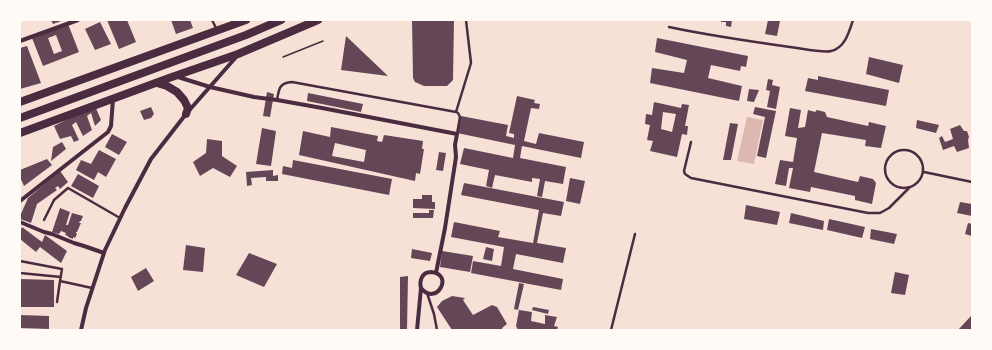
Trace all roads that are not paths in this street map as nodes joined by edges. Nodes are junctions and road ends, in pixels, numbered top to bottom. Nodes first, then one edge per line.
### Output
1 (78, 20) edge
2 (212, 20) edge
3 (246, 20) edge
4 (281, 20) edge
5 (318, 20) edge
6 (466, 20) edge
7 (852, 20) edge
8 (669, 27) dead end
9 (217, 31) junction
10 (20, 41) edge
11 (238, 54) junction
12 (175, 76) junction
13 (157, 83) junction
14 (210, 87) junction
15 (113, 99) junction
16 (277, 100) junction
17 (20, 102) edge
18 (456, 112) junction
19 (186, 114) junction
20 (20, 118) edge
21 (20, 133) edge
22 (457, 134) junction
23 (691, 142) dead end
24 (924, 172) junction
25 (972, 182) edge
26 (909, 188) junction
27 (20, 201) edge
28 (120, 218) junction
29 (44, 220) dead end
30 (20, 222) edge
31 (635, 234) dead end
32 (104, 253) junction
33 (20, 262) edge
34 (20, 273) edge
35 (436, 273) junction
36 (60, 279) junction
37 (92, 288) junction
38 (421, 288) junction
39 (427, 293) junction
40 (57, 302) dead end
41 (81, 330) edge
42 (417, 330) edge
43 (437, 330) edge
44 (611, 330) edge

1 - 10 street
2 - 9 lane
3 - 9 main road
4 - 20 main road
5 - 11 main road
6 - 18 lane
7 - 8 lane
9 - 17 main road
11 - 12 main road
11 - 14 street
12 - 13 main road
12 - 14 street
13 - 15 main road
13 - 19 main road
14 - 16 street
14 - 19 street
15 - 21 main road
15 - 27 street
16 - 18 lane
16 - 22 street
18 - 22 lane
19 - 28 street
22 - 35 street
23 - 26 lane
24 - 25 lane
24 - 26 lane
24 - 26 lane
28 - 29 lane
28 - 32 street
30 - 32 street
31 - 44 lane
32 - 37 street
33 - 36 lane
34 - 36 lane
35 - 38 street
35 - 39 street
36 - 37 lane
36 - 40 lane
37 - 41 street
38 - 39 street
38 - 42 street
39 - 43 lane

